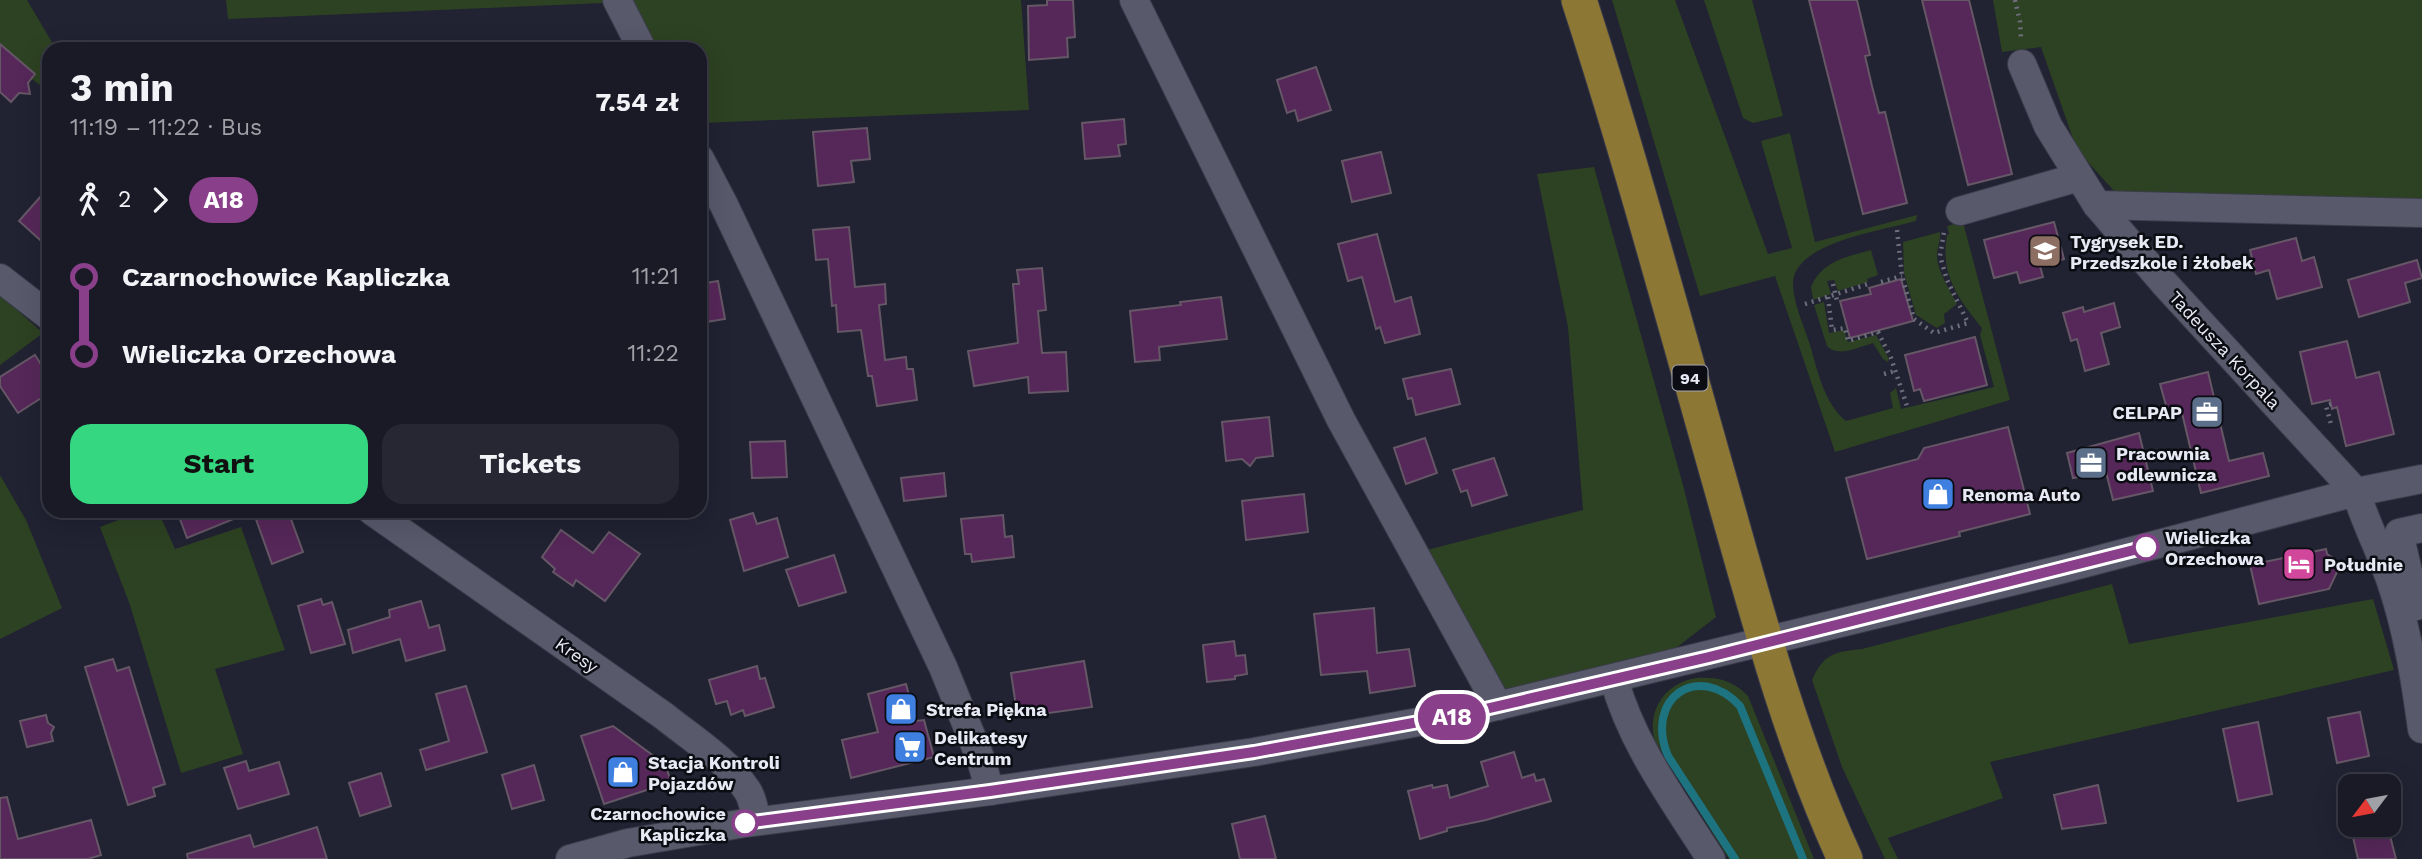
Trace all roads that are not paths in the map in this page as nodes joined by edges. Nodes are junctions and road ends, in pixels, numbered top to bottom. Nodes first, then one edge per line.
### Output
1 (617, 0) edge
2 (1134, 0) edge
3 (1579, 0) edge
4 (638, 42) edge
5 (2022, 64) road end
6 (707, 173) edge
7 (2078, 177) junction
8 (2097, 205) junction
9 (1960, 211) dead end
10 (2422, 213) edge
11 (0, 278) edge
12 (42, 311) edge
13 (2422, 479) edge
14 (2356, 492) junction
15 (382, 518) edge
16 (2422, 528) edge
17 (2422, 632) edge
18 (1764, 643) junction
19 (1614, 680) junction
20 (1499, 706) junction
21 (2422, 729) edge
22 (990, 791) junction
23 (757, 821) junction
24 (570, 859) edge
25 (1711, 859) edge
26 (1844, 859) edge

1 - 4 street
2 - 20 street
3 - 18 main road, 94
5 - 7 street, Tadeusza Korpala
6 - 22 street
7 - 8 street, Tadeusza Korpala
7 - 9 street
8 - 10 street
8 - 14 street, Tadeusza Korpala
11 - 12 street
13 - 14 street
14 - 18 street
14 - 21 street
15 - 23 street, Kresy
16 - 17 street
18 - 19 street
18 - 26 main road, 94
19 - 20 street
19 - 25 street
20 - 22 street
22 - 23 street
23 - 24 street

